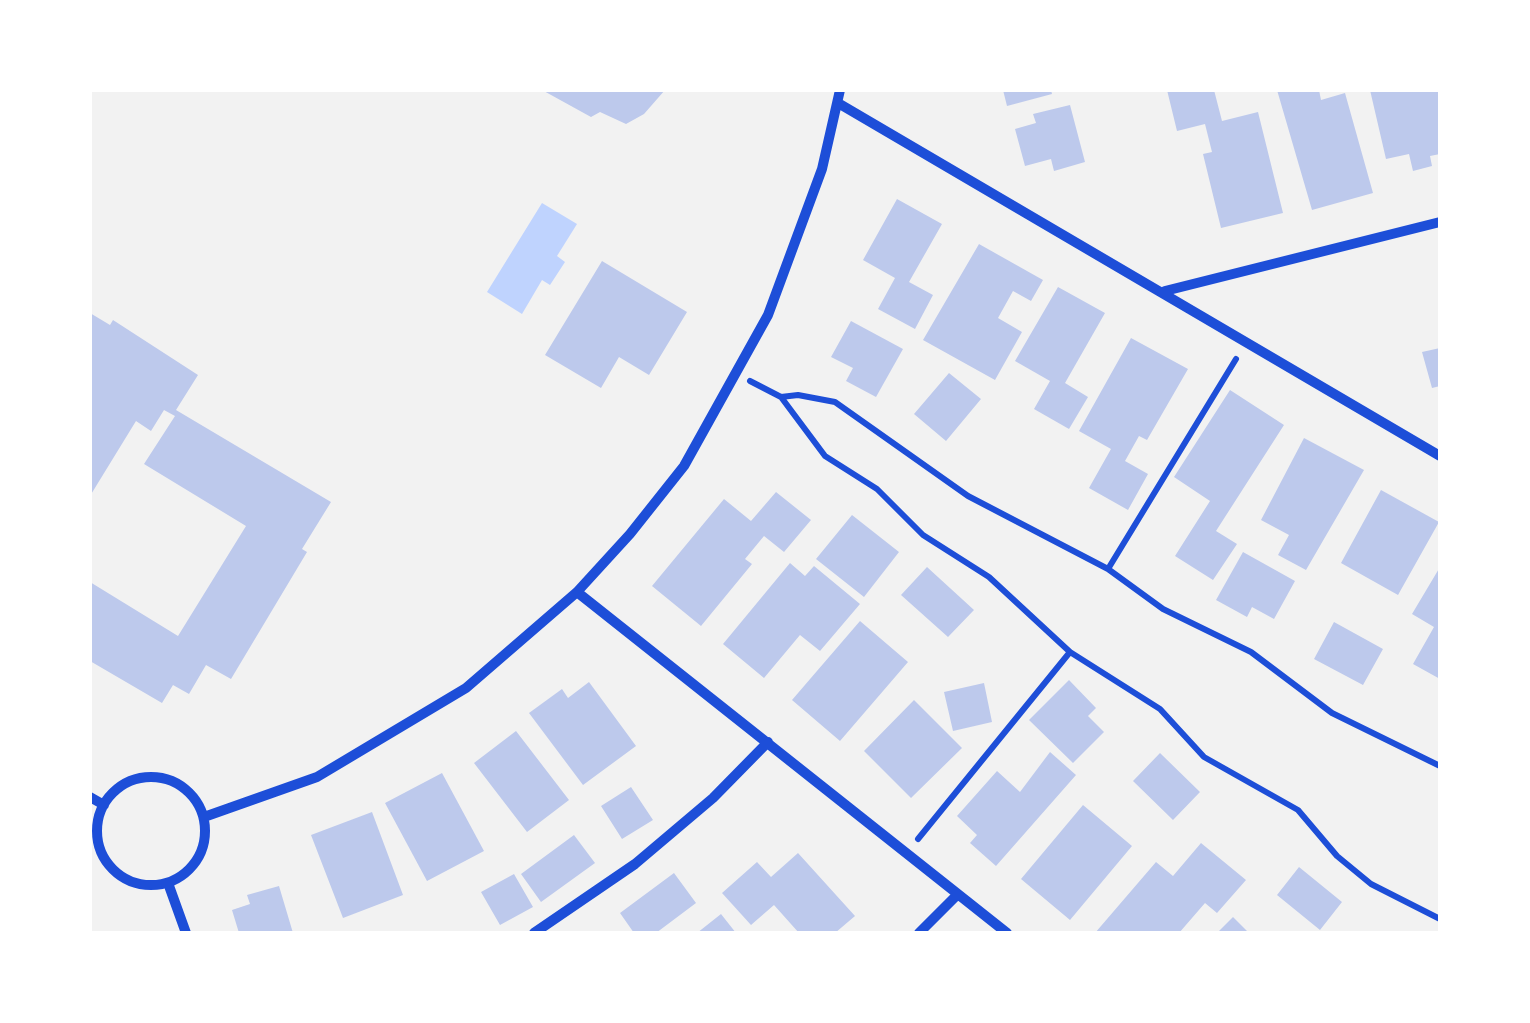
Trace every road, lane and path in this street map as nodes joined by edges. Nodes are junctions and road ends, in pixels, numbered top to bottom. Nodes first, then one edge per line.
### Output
1 (839, 96) edge
2 (1440, 222) edge
3 (1165, 291) junction
4 (1247, 340) junction
5 (736, 373) junction
6 (781, 397) junction
7 (1440, 456) edge
8 (1108, 569) junction
9 (577, 592) junction
10 (1070, 652) junction
11 (768, 742) junction
12 (1440, 766) edge
13 (90, 797) edge
14 (104, 805) junction
15 (204, 818) junction
16 (95, 849) edge
17 (907, 854) junction
18 (168, 883) junction
19 (958, 894) junction
20 (1440, 919) edge
21 (186, 933) edge
22 (534, 933) edge
23 (919, 933) edge
24 (1007, 933) edge

1 - 3 street
1 - 5 street
2 - 3 street
3 - 4 street
4 - 7 street
4 - 8 path
5 - 6 path
5 - 9 street
6 - 8 path
6 - 10 path
8 - 12 path
9 - 11 street
9 - 15 street
10 - 17 path
10 - 20 path
11 - 17 street
11 - 22 street
13 - 14 street
14 - 15 street
14 - 16 street
15 - 18 street
16 - 18 street
17 - 19 street
18 - 21 street
19 - 23 street
19 - 24 street

